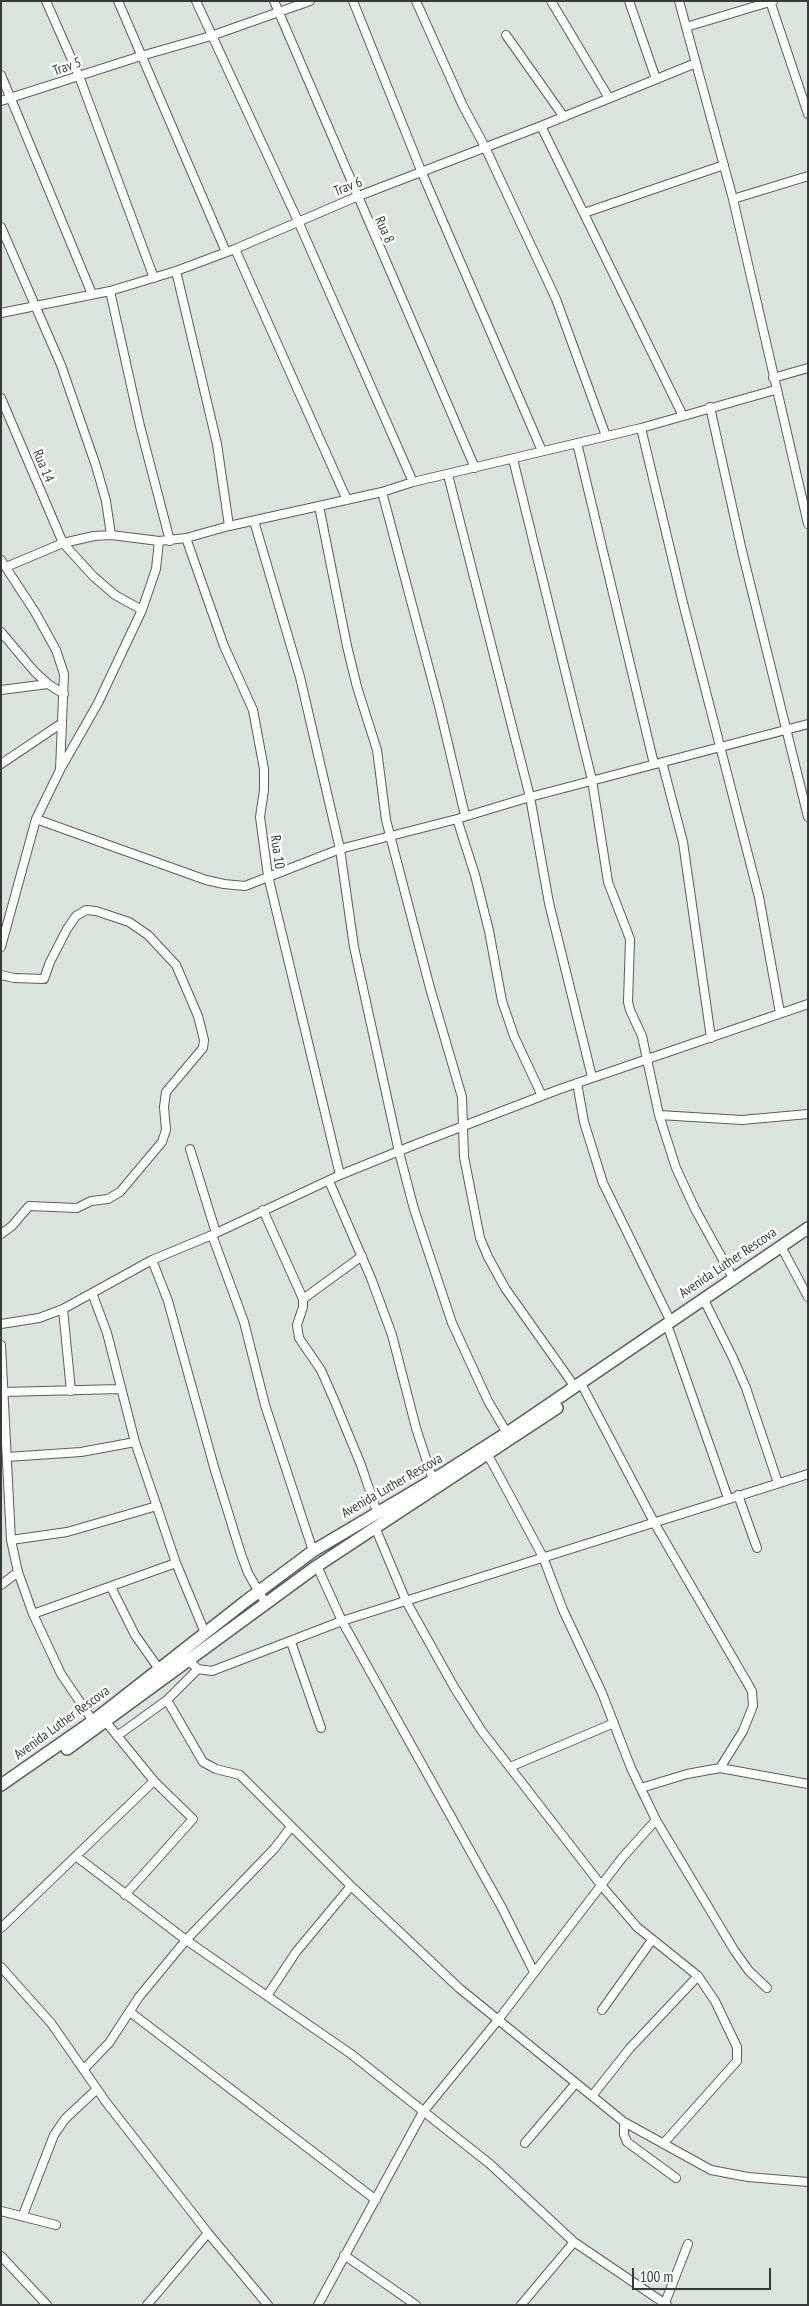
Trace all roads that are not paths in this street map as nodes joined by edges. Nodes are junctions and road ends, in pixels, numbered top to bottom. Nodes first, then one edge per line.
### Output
1 (46, 1) edge
2 (118, 1) edge
3 (196, 1) edge
4 (274, 1) edge
5 (310, 1) edge
6 (353, 1) edge
7 (416, 1) edge
8 (551, 1) edge
9 (629, 1) edge
10 (679, 1) edge
11 (771, 2) edge
12 (279, 13) junction
13 (686, 27) junction
14 (506, 35) dead end
15 (211, 36) junction
16 (141, 56) junction
17 (696, 63) junction
18 (1, 75) edge
19 (79, 76) junction
20 (656, 79) junction
21 (609, 98) junction
22 (11, 99) junction
23 (1, 101) edge
24 (808, 114) edge
25 (564, 117) junction
26 (541, 126) junction
27 (485, 147) junction
28 (724, 165) junction
29 (422, 173) junction
30 (808, 176) edge
31 (356, 197) junction
32 (733, 198) junction
33 (584, 213) junction
34 (298, 221) junction
35 (1, 227) edge
36 (235, 249) junction
37 (226, 252) junction
38 (176, 271) junction
39 (154, 278) junction
40 (110, 291) junction
41 (92, 294) junction
42 (35, 305) junction
43 (1, 313) edge
44 (808, 368) edge
45 (773, 378) junction
46 (775, 390) junction
47 (1, 398) edge
48 (710, 408) junction
49 (683, 416) junction
50 (642, 428) junction
51 (606, 436) junction
52 (577, 443) junction
53 (542, 451) junction
54 (513, 458) junction
55 (475, 468) junction
56 (448, 475) junction
57 (413, 482) junction
58 (382, 492) junction
59 (347, 500) junction
60 (319, 506) junction
61 (254, 521) junction
62 (808, 524) edge
63 (228, 526) junction
64 (111, 535) junction
65 (186, 538) junction
66 (159, 541) junction
67 (170, 541) junction
68 (63, 543) junction
69 (3, 563) edge
70 (142, 610) junction
71 (1, 632) edge
72 (48, 684) junction
73 (1, 690) edge
74 (64, 694) junction
75 (62, 724) junction
76 (808, 724) edge
77 (787, 729) junction
78 (719, 747) junction
79 (658, 763) junction
80 (1, 764) edge
81 (60, 770) junction
82 (592, 780) junction
83 (530, 797) junction
84 (466, 815) junction
85 (808, 817) edge
86 (36, 819) junction
87 (457, 819) junction
88 (391, 836) junction
89 (340, 849) junction
90 (268, 876) junction
91 (1, 947) edge
92 (1, 975) edge
93 (808, 1004) edge
94 (780, 1013) junction
95 (711, 1038) junction
96 (647, 1058) junction
97 (592, 1077) junction
98 (577, 1083) junction
99 (542, 1096) junction
100 (808, 1114) edge
101 (658, 1115) junction
102 (462, 1128) junction
103 (190, 1149) dead end
104 (399, 1152) junction
105 (340, 1175) junction
106 (329, 1181) junction
107 (263, 1210) junction
108 (808, 1228) edge
109 (1, 1234) edge
110 (214, 1234) junction
111 (808, 1237) edge
112 (784, 1252) junction
113 (362, 1256) junction
114 (152, 1260) junction
115 (733, 1278) junction
116 (92, 1293) junction
117 (808, 1297) edge
118 (303, 1299) junction
119 (706, 1304) junction
120 (63, 1309) junction
121 (1, 1324) edge
122 (669, 1325) junction
123 (1, 1345) edge
124 (580, 1388) junction
125 (120, 1389) junction
126 (71, 1391) junction
127 (3, 1392) junction
128 (507, 1433) junction
129 (135, 1442) junction
130 (488, 1455) junction
131 (7, 1457) junction
132 (808, 1474) edge
133 (433, 1480) junction
134 (778, 1483) junction
135 (738, 1495) junction
136 (728, 1498) junction
137 (156, 1506) junction
138 (377, 1512) junction
139 (655, 1524) junction
140 (375, 1527) junction
141 (12, 1540) junction
142 (757, 1548) dead end
143 (313, 1551) junction
144 (543, 1557) junction
145 (176, 1563) junction
146 (317, 1566) junction
147 (18, 1572) junction
148 (1, 1585) edge
149 (111, 1587) junction
150 (258, 1592) junction
151 (406, 1600) junction
152 (266, 1604) junction
153 (33, 1614) junction
154 (342, 1621) junction
155 (205, 1633) junction
156 (291, 1642) junction
157 (189, 1661) junction
158 (159, 1669) junction
159 (198, 1669) junction
160 (167, 1700) junction
161 (93, 1721) junction
162 (106, 1722) junction
163 (614, 1723) junction
164 (322, 1728) dead end
165 (117, 1736) junction
166 (510, 1768) junction
167 (720, 1768) junction
168 (154, 1781) junction
169 (1, 1784) edge
170 (808, 1784) edge
171 (641, 1788) junction
172 (1, 1793) edge
173 (656, 1820) junction
174 (291, 1827) junction
175 (77, 1857) junction
176 (601, 1885) junction
177 (351, 1886) junction
178 (125, 1895) junction
179 (1, 1928) edge
180 (186, 1940) junction
181 (652, 1940) junction
182 (1, 1967) edge
183 (534, 1972) junction
184 (698, 1976) junction
185 (767, 1988) dead end
186 (266, 1996) junction
187 (602, 2010) dead end
188 (130, 2012) junction
189 (498, 2020) junction
190 (84, 2069) junction
191 (576, 2083) junction
192 (97, 2089) junction
193 (592, 2096) junction
194 (423, 2112) junction
195 (624, 2122) junction
196 (525, 2143) dead end
197 (664, 2144) junction
198 (676, 2178) dead end
199 (808, 2182) edge
200 (376, 2200) junction
201 (1, 2211) edge
202 (23, 2215) junction
203 (56, 2225) dead end
204 (208, 2233) junction
205 (574, 2242) junction
206 (688, 2244) dead end
207 (344, 2255) junction
208 (1, 2256) edge
209 (666, 2304) edge
210 (47, 2305) edge
211 (147, 2305) edge
212 (268, 2305) edge
213 (318, 2305) edge
214 (416, 2305) edge
215 (521, 2305) edge

1 - 19 street
2 - 16 street
3 - 15 street
4 - 12 street, Rua 8
5 - 12 street, Trav 5
6 - 29 street
7 - 27 street
8 - 21 street
9 - 20 street
10 - 13 street
11 - 13 street
11 - 24 street
12 - 15 street, Trav 5
12 - 31 street, Rua 8
13 - 17 street
14 - 25 street
15 - 16 street, Trav 5
15 - 34 street
16 - 19 street, Trav 5
16 - 37 street
17 - 20 street, Trav 6
17 - 28 street
18 - 22 street
19 - 22 street, Trav 5
19 - 39 street
20 - 21 street, Trav 6
21 - 25 street, Trav 6
22 - 23 street, Trav 5
22 - 41 street
25 - 26 street, Trav 6
26 - 27 street, Trav 6
26 - 33 street
27 - 29 street, Trav 6
27 - 51 street
28 - 32 street
28 - 33 street
29 - 31 street, Trav 6
29 - 53 street
30 - 32 street
31 - 34 street, Trav 6
31 - 55 street, Rua 8
32 - 45 street
33 - 49 street
34 - 36 street, Trav 6
34 - 57 street
35 - 42 street
36 - 37 street, Trav 6
36 - 59 street
37 - 38 street, Trav 6
38 - 39 street, Trav 6
38 - 63 street
39 - 40 street, Trav 6
40 - 41 street, Trav 6
40 - 67 street
41 - 42 street, Trav 6
42 - 43 street, Trav 6
42 - 64 street
44 - 45 street
45 - 46 street
46 - 48 street
46 - 62 street
47 - 68 street, Rua 14
48 - 49 street
48 - 77 street
49 - 50 street
50 - 51 street
50 - 78 street
51 - 52 street
52 - 53 street
52 - 79 street
53 - 54 street
54 - 55 street
54 - 82 street
55 - 56 street
56 - 57 street
56 - 83 street
57 - 58 street
58 - 59 street
58 - 84 street
59 - 60 street
60 - 61 street
60 - 88 street
61 - 63 street
61 - 89 street
63 - 65 street
64 - 66 street
64 - 68 street
65 - 67 street
65 - 90 street, Rua 10
66 - 67 street
66 - 70 street
68 - 69 street
68 - 70 street
69 - 74 street
70 - 81 street
71 - 72 street
72 - 73 street
72 - 74 street
74 - 75 street
75 - 80 street
75 - 81 street
76 - 77 street
77 - 78 street
77 - 85 street
78 - 79 street
78 - 94 street
79 - 82 street
79 - 95 street
81 - 86 street
82 - 83 street
82 - 96 street
83 - 84 street
83 - 97 street
84 - 87 street
86 - 90 street
86 - 91 street
87 - 88 street
87 - 99 street
88 - 89 street
88 - 102 street
89 - 90 street
89 - 104 street
90 - 105 street, Rua 10
92 - 109 street
93 - 94 street
94 - 95 street
95 - 96 street
96 - 97 street
96 - 101 street
97 - 98 street
98 - 99 street
98 - 122 street
99 - 102 street
100 - 101 street
101 - 115 street
102 - 104 street
102 - 124 street
103 - 110 street
104 - 105 street
104 - 128 street
105 - 106 street
106 - 107 street
106 - 113 street
107 - 110 street
107 - 118 street
108 - 115 main road, Avenida Luther Rescova
110 - 114 street
110 - 143 street
111 - 112 main road, Avenida Luther Rescova
112 - 117 street
112 - 119 main road, Avenida Luther Rescova
113 - 118 street
113 - 133 street
114 - 116 street
114 - 150 street
115 - 122 main road, Avenida Luther Rescova
116 - 120 street
116 - 125 street
118 - 138 street
119 - 122 main road, Avenida Luther Rescova
119 - 134 street
120 - 121 street
120 - 126 street
122 - 124 main road, Avenida Luther Rescova
122 - 136 street
123 - 127 street
124 - 128 main road, Avenida Luther Rescova
124 - 130 main road, Avenida Luther Rescova
124 - 139 street
125 - 126 street
125 - 129 street
126 - 127 street
127 - 131 street
128 - 133 main road, Avenida Luther Rescova
129 - 131 street
129 - 137 street
130 - 140 main road, Avenida Luther Rescova
130 - 144 street
131 - 141 street
132 - 134 street
133 - 138 main road, Avenida Luther Rescova
134 - 135 street
135 - 136 street
135 - 142 street
136 - 139 street
137 - 141 street
137 - 145 street
138 - 143 main road, Avenida Luther Rescova
139 - 144 street
139 - 167 street
140 - 146 main road, Avenida Luther Rescova
140 - 151 street
141 - 147 street
143 - 150 main road, Avenida Luther Rescova
144 - 151 street
144 - 163 street
145 - 149 street
145 - 155 street
146 - 152 main road, Avenida Luther Rescova
146 - 154 street
147 - 148 street
147 - 153 street
149 - 153 street
149 - 158 street
150 - 152 street
150 - 155 main road, Avenida Luther Rescova
151 - 154 street
151 - 166 street
152 - 157 main road, Avenida Luther Rescova
153 - 161 street
154 - 156 street
154 - 183 street
155 - 158 main road, Avenida Luther Rescova
156 - 159 street
156 - 164 street
157 - 159 street
157 - 162 main road, Avenida Luther Rescova
158 - 161 main road, Avenida Luther Rescova
159 - 160 street
160 - 165 street
160 - 174 street
161 - 169 main road, Avenida Luther Rescova
162 - 165 street
162 - 172 main road, Avenida Luther Rescova
163 - 166 street
163 - 171 street
165 - 168 street
166 - 176 street
167 - 170 street
167 - 171 street
168 - 175 street
168 - 178 street
171 - 173 street
173 - 176 street
173 - 185 street
174 - 177 street
174 - 180 street
175 - 178 street
175 - 179 street
176 - 181 street
176 - 183 street
177 - 186 street
177 - 189 street
178 - 180 street
180 - 186 street
180 - 188 street
181 - 184 street
181 - 187 street
182 - 190 street
183 - 189 street
184 - 193 street
184 - 197 street
186 - 194 street
188 - 190 street
188 - 200 street
189 - 191 street
189 - 194 street
190 - 192 street
191 - 193 street
191 - 196 street
192 - 202 street
192 - 204 street
193 - 195 street
194 - 200 street
194 - 205 street
195 - 197 street
195 - 198 street
197 - 199 street
200 - 207 street
201 - 202 street
202 - 203 street
204 - 211 street
204 - 212 street
205 - 209 street
205 - 215 street
206 - 209 street
207 - 213 street
207 - 214 street
208 - 210 street

